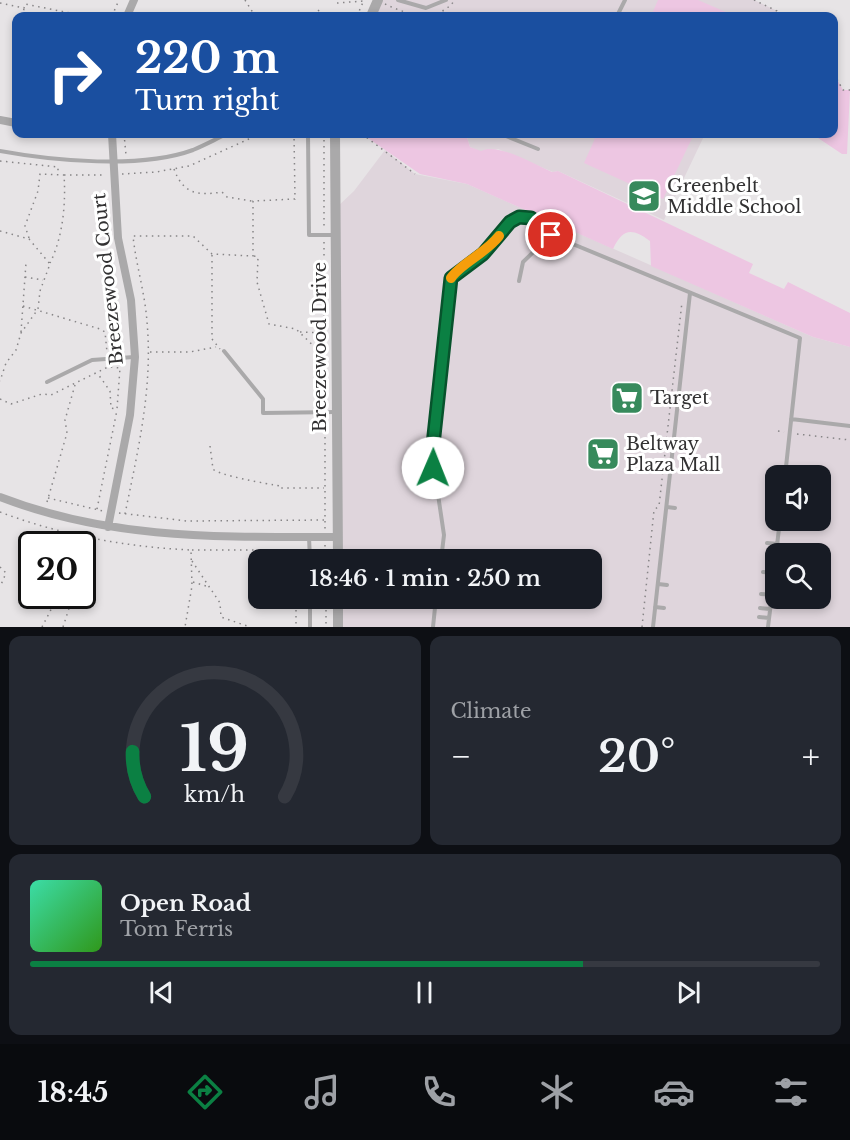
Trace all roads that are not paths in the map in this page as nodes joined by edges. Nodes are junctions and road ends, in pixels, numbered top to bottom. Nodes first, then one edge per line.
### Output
1 (398, 0) edge
2 (446, 0) edge
3 (112, 138) edge
4 (216, 138) edge
5 (308, 138) edge
6 (335, 138) edge
7 (511, 138) edge
8 (538, 149) dead end
9 (0, 151) edge
10 (114, 161) junction
11 (336, 235) junction
12 (551, 235) junction
13 (519, 281) dead end
14 (690, 294) junction
15 (224, 351) road end
16 (135, 357) junction
17 (47, 382) dead end
18 (337, 412) junction
19 (791, 419) junction
20 (850, 426) edge
21 (786, 465) edge
22 (0, 497) edge
23 (667, 507) junction
24 (675, 508) dead end
25 (108, 527) junction
26 (664, 531) junction
27 (672, 532) dead end
28 (309, 537) junction
29 (337, 537) junction
30 (310, 549) edge
31 (338, 549) edge
32 (442, 549) edge
33 (661, 561) junction
34 (669, 562) dead end
35 (658, 584) junction
36 (667, 585) dead end
37 (761, 594) dead end
38 (765, 594) edge
39 (655, 607) junction
40 (664, 608) dead end
41 (760, 608) dead end
42 (765, 608) edge
43 (310, 609) edge
44 (338, 609) edge
45 (435, 609) edge
46 (770, 609) edge
47 (759, 617) dead end
48 (769, 618) junction
49 (310, 627) edge
50 (338, 627) edge
51 (433, 627) edge
52 (653, 627) edge
53 (768, 627) edge

1 - 2 lane
3 - 10 street, Breezewood Court
4 - 10 lane
5 - 11 lane
6 - 11 street, Breezewood Drive
7 - 8 lane
9 - 10 lane
10 - 16 street, Breezewood Court
11 - 18 street, Breezewood Drive
12 - 13 lane
12 - 14 lane
12 - 32 lane
14 - 19 lane
14 - 23 lane
15 - 18 lane
16 - 17 lane
16 - 25 street, Breezewood Court
18 - 29 street, Breezewood Drive
19 - 20 lane
19 - 21 lane
22 - 25 street
23 - 24 lane
23 - 26 lane
25 - 28 street
26 - 27 lane
26 - 33 lane
28 - 29 street
28 - 30 lane
29 - 31 street, Breezewood Drive
33 - 34 lane
33 - 35 lane
35 - 36 lane
35 - 39 lane
37 - 38 lane
39 - 40 lane
39 - 52 lane
41 - 42 lane
43 - 49 lane
44 - 50 street
45 - 51 lane
46 - 48 lane
47 - 48 lane
48 - 53 lane

